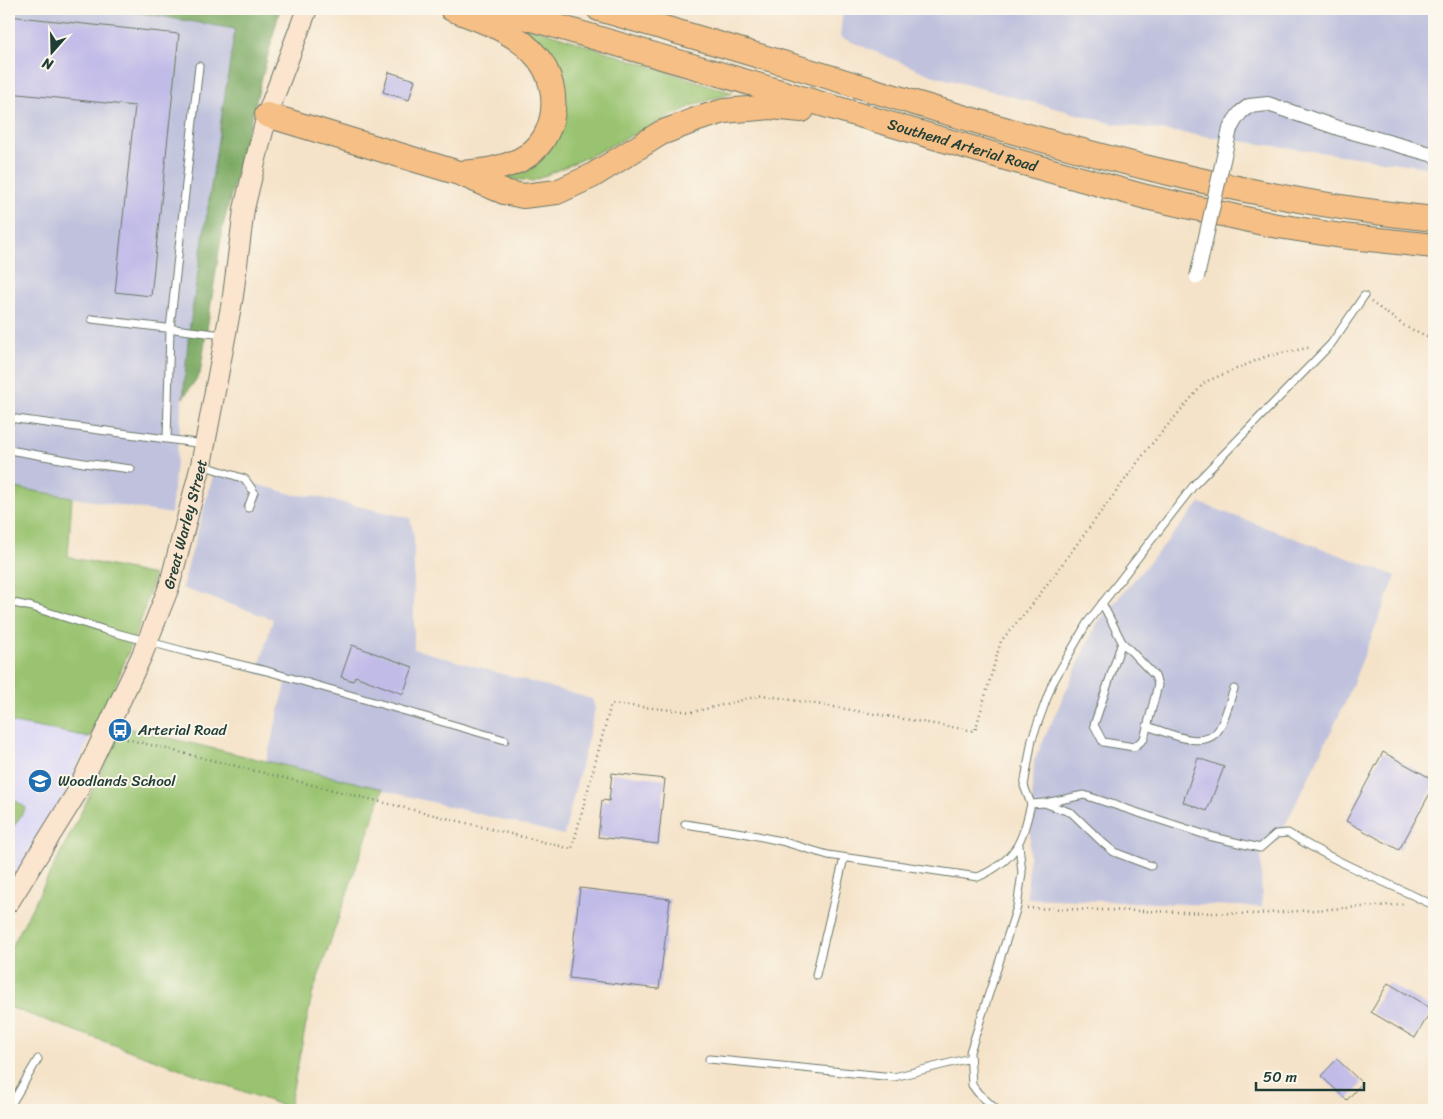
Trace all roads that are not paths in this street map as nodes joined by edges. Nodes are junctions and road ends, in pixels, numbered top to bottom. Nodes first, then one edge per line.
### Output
1 (307, 9) edge
2 (452, 9) edge
3 (498, 9) edge
4 (599, 9) edge
5 (198, 66) dead end
6 (267, 115) junction
7 (907, 129) junction
8 (1434, 155) edge
9 (459, 173) junction
10 (1303, 201) junction
11 (1434, 208) edge
12 (1434, 219) edge
13 (1342, 236) junction
14 (1434, 246) edge
15 (1434, 258) edge
16 (1197, 276) dead end
17 (1364, 296) road end
18 (92, 320) dead end
19 (170, 329) junction
20 (225, 336) junction
21 (9, 418) edge
22 (166, 439) junction
23 (204, 444) junction
24 (9, 450) edge
25 (201, 465) junction
26 (131, 469) dead end
27 (248, 508) dead end
28 (9, 602) edge
29 (1102, 603) junction
30 (148, 641) junction
31 (1122, 642) junction
32 (1234, 689) dead end
33 (1147, 726) junction
34 (506, 740) dead end
35 (1044, 803) junction
36 (1032, 804) junction
37 (685, 824) dead end
38 (1019, 845) junction
39 (844, 858) junction
40 (1151, 866) dead end
41 (9, 902) edge
42 (1429, 903) road end
43 (816, 975) dead end
44 (970, 1058) junction
45 (38, 1059) dead end
46 (709, 1059) dead end
47 (9, 1108) edge
48 (998, 1110) edge

1 - 6 main road, Great Warley Street
2 - 9 highway
3 - 7 highway, Southend Arterial Road
4 - 10 highway, Southend Arterial Road
5 - 19 lane
6 - 9 highway
6 - 20 main road, Great Warley Street
7 - 9 highway
7 - 13 highway, Southend Arterial Road
8 - 16 street, bridge
10 - 11 highway
10 - 12 highway, Southend Arterial Road
13 - 14 highway, Southend Arterial Road
13 - 15 highway
17 - 29 lane
18 - 19 lane
19 - 20 lane
19 - 22 lane
20 - 23 main road, Great Warley Street
21 - 22 lane
22 - 23 lane
23 - 25 main road, Great Warley Street
24 - 26 lane
25 - 27 lane
25 - 30 main road, Great Warley Street
28 - 30 lane
29 - 31 lane
29 - 36 lane
30 - 34 lane
30 - 41 main road, Great Warley Street
31 - 33 lane
31 - 33 lane
32 - 33 lane
35 - 36 lane
35 - 40 lane
35 - 42 lane
36 - 38 lane
37 - 39 lane
38 - 39 lane
38 - 44 lane
39 - 43 lane
44 - 46 lane
44 - 48 lane
45 - 47 lane

